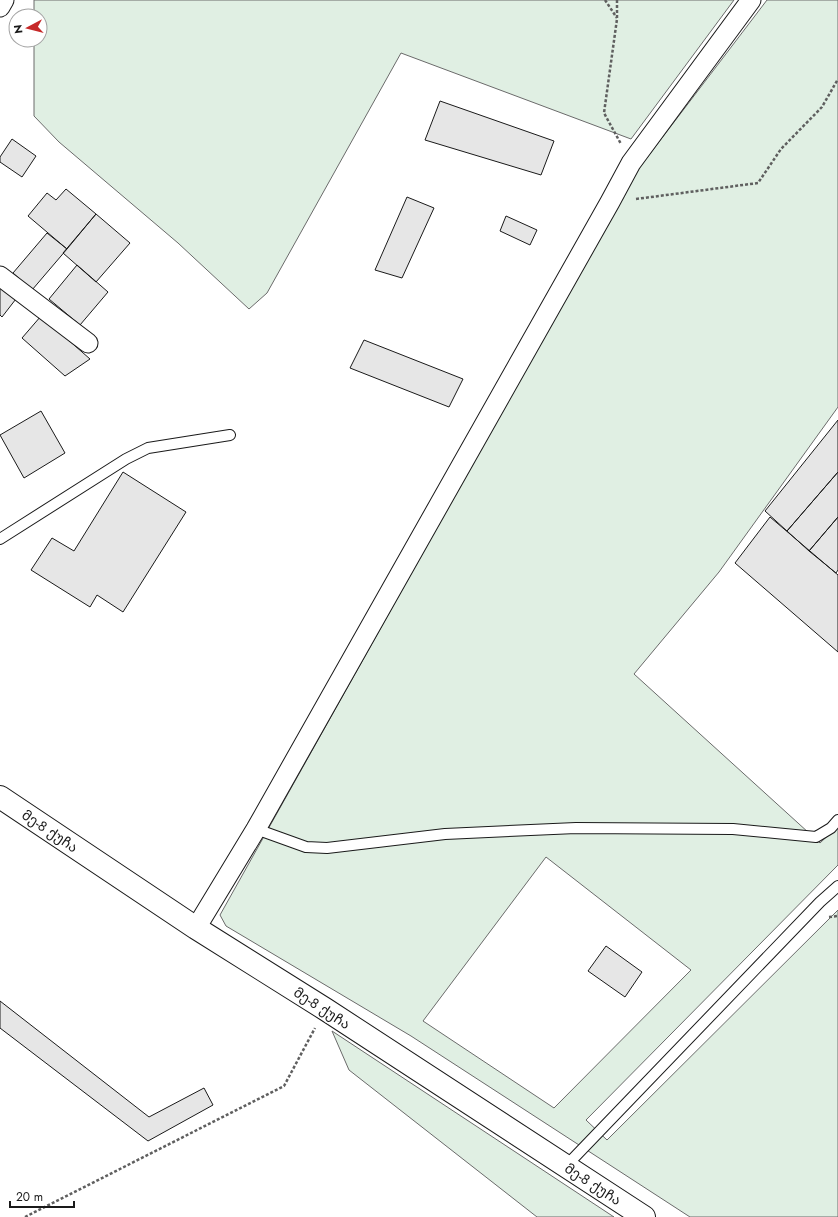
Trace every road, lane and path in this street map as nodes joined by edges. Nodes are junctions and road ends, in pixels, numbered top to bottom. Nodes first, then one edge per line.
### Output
1 (4, 0) edge
2 (605, 0) edge
3 (617, 0) edge
4 (751, 0) edge
5 (0, 7) edge
6 (617, 19) junction
7 (838, 79) edge
8 (631, 163) junction
9 (610, 202) junction
10 (0, 276) edge
11 (88, 343) dead end
12 (230, 435) dead end
13 (0, 540) edge
14 (0, 797) edge
15 (838, 820) edge
16 (256, 829) junction
17 (838, 886) edge
18 (196, 928) junction
19 (325, 1009) junction
20 (566, 1166) junction
21 (25, 1217) edge
22 (644, 1217) edge

1 - 5 street
2 - 6 path
3 - 6 path
4 - 8 street
6 - 8 path
7 - 9 path
8 - 9 street
9 - 16 street
10 - 11 street
12 - 13 lane
14 - 18 street, მე-8 ქუჩა
15 - 16 lane
16 - 18 street
17 - 20 lane
18 - 19 street, მე-8 ქუჩა
19 - 20 street, მე-8 ქუჩა
19 - 21 path
20 - 22 street, მე-8 ქუჩა

